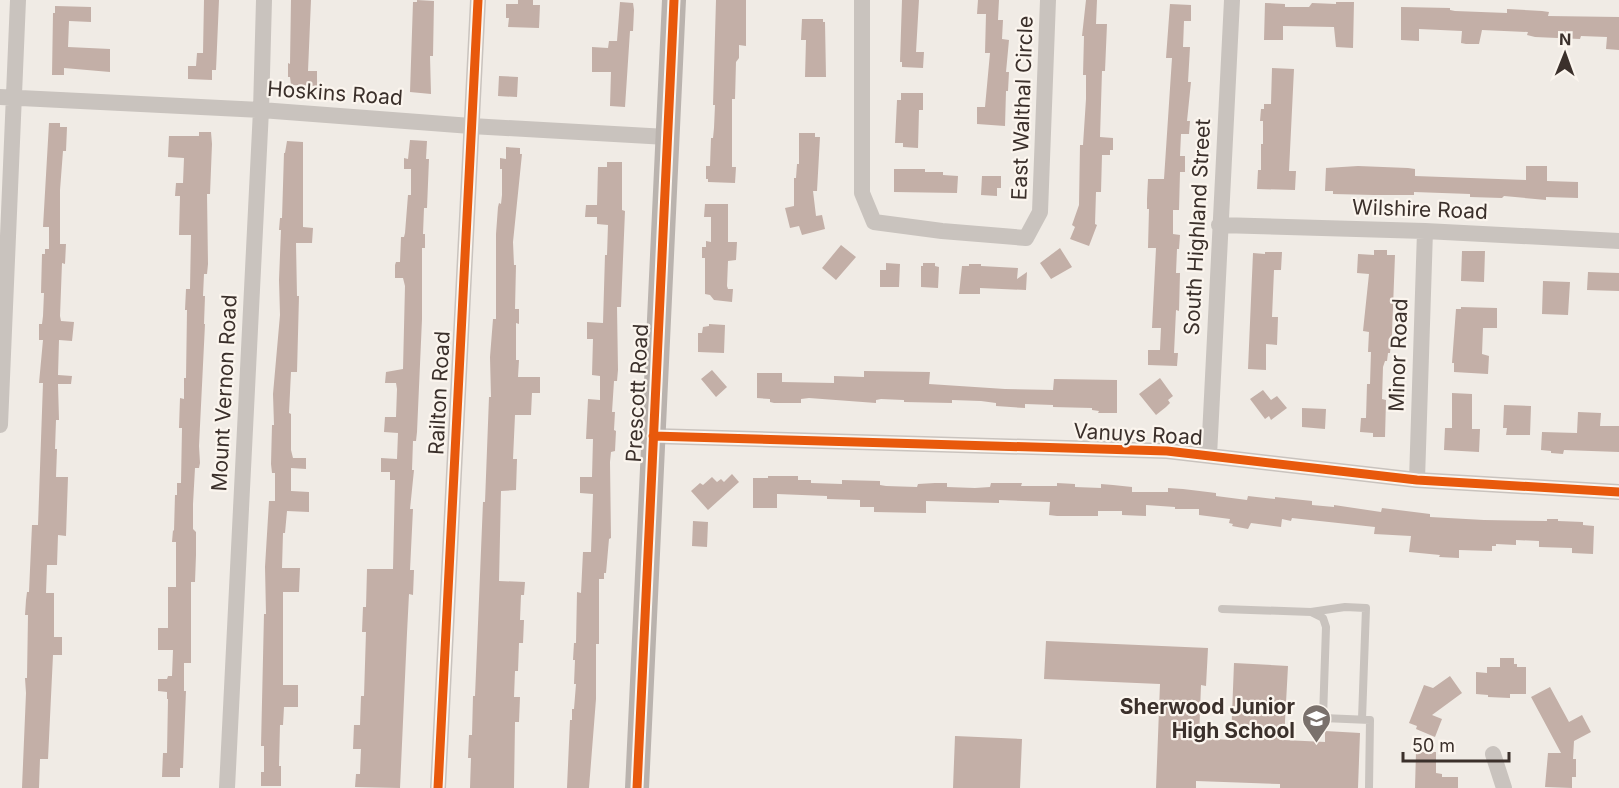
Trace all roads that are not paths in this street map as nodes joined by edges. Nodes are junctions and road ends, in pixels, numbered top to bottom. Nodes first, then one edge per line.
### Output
1 (18, 0) edge
2 (264, 0) edge
3 (478, 0) edge
4 (674, 0) edge
5 (862, 0) edge
6 (1048, 0) edge
7 (1232, 0) edge
8 (7, 98) edge
9 (261, 110) junction
10 (471, 126) junction
11 (667, 137) junction
12 (1219, 225) junction
13 (1425, 231) junction
14 (1619, 241) edge
15 (0, 425) edge
16 (653, 436) junction
17 (1209, 456) junction
18 (1417, 480) junction
19 (1619, 492) edge
20 (1222, 609) dead end
21 (1311, 612) junction
22 (1362, 719) junction
23 (1493, 754) dead end
24 (227, 788) edge
25 (438, 788) edge
26 (637, 788) edge
27 (1369, 788) edge
28 (1504, 788) edge

1 - 8 street
2 - 9 street, Mount Vernon Road
3 - 10 street, Railton Road
4 - 11 main road, Prescott Road
5 - 6 street, East Walthal Circle
7 - 12 street, South Highland Street
8 - 9 street, Hoskins Road
8 - 15 street
9 - 10 street, Hoskins Road
9 - 24 street, Mount Vernon Road
10 - 11 street, Hoskins Road
10 - 25 street, Railton Road
11 - 16 main road, Prescott Road
12 - 13 street, Wilshire Road
12 - 17 street, South Highland Street
13 - 14 street, Wilshire Road
13 - 18 street, Minor Road
16 - 17 street, Vanuys Road
16 - 26 main road, Prescott Road
17 - 18 street, Vanuys Road
18 - 19 street, Vanuys Road
20 - 21 lane
21 - 22 lane
21 - 22 lane
22 - 27 lane
23 - 28 street

